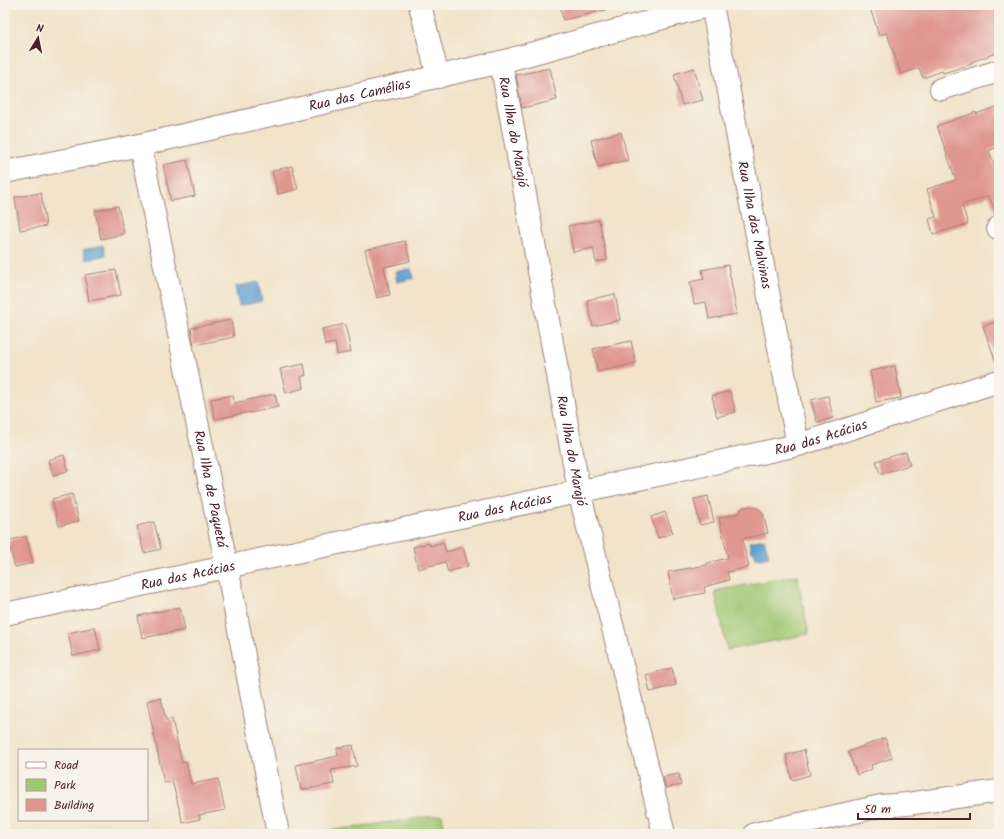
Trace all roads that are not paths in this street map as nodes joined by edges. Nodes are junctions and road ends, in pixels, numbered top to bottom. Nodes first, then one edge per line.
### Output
1 (420, 5) edge
2 (711, 5) edge
3 (685, 9) edge
4 (501, 62) junction
5 (999, 71) edge
6 (438, 77) junction
7 (941, 89) dead end
8 (140, 145) junction
9 (5, 172) edge
10 (999, 381) edge
11 (798, 445) junction
12 (579, 491) junction
13 (227, 567) junction
14 (5, 614) edge
15 (999, 791) edge
16 (278, 834) edge
17 (664, 834) edge
18 (755, 834) edge

1 - 6 street
2 - 3 street, Rua das Camélias
2 - 11 street, Rua Ilha das Malvinas
3 - 4 street, Rua das Camélias
4 - 6 street, Rua das Camélias
4 - 12 street, Rua Ilha do Marajó
5 - 7 street
6 - 8 street, Rua das Camélias
8 - 9 street, Rua das Camélias
8 - 13 street, Rua Ilha de Paquetá
10 - 11 street, Rua das Acácias
11 - 12 street, Rua das Acácias
12 - 13 street, Rua das Acácias
12 - 17 street, Rua Ilha do Marajó
13 - 14 street, Rua das Acácias
13 - 16 street, Rua Ilha de Paquetá
15 - 18 street

